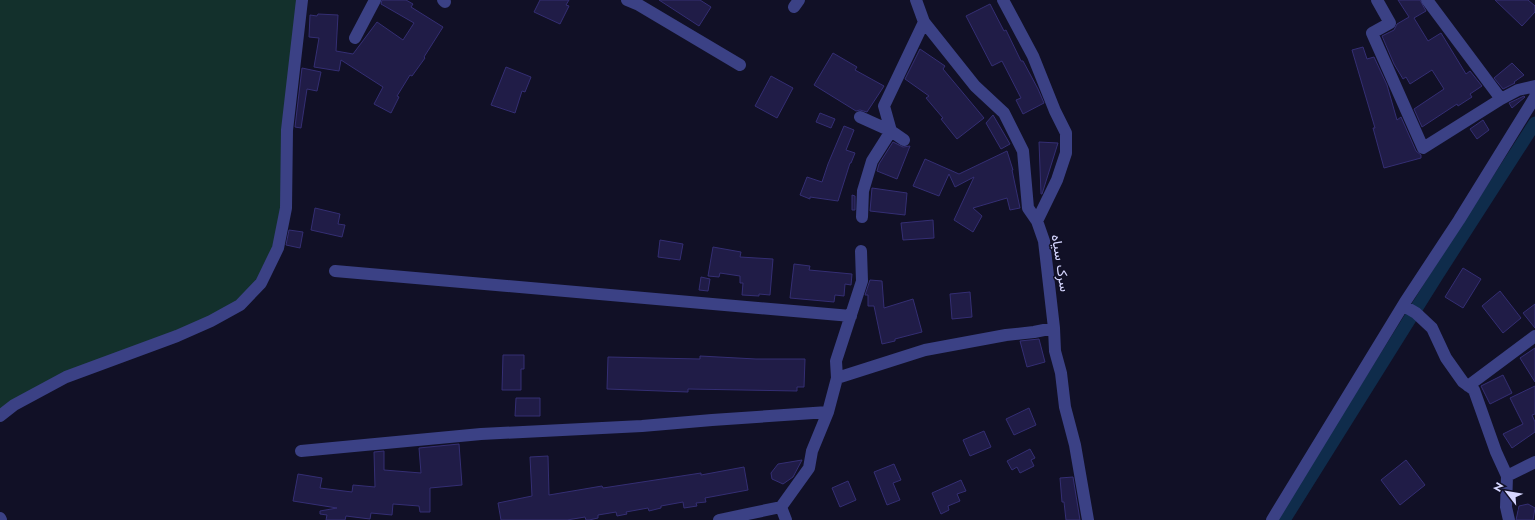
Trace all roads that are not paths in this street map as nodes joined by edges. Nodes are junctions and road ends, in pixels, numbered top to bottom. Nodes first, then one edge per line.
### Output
1 (302, 0) edge
2 (375, 0) edge
3 (627, 0) edge
4 (916, 0) edge
5 (1002, 0) edge
6 (1377, 0) edge
7 (1427, 0) edge
8 (924, 22) junction
9 (355, 38) dead end
10 (740, 65) dead end
11 (1535, 86) edge
12 (1535, 97) edge
13 (1501, 99) junction
14 (860, 116) dead end
15 (891, 131) junction
16 (904, 140) dead end
17 (862, 218) dead end
18 (1038, 221) junction
19 (861, 251) dead end
20 (335, 271) dead end
21 (1410, 309) junction
22 (850, 316) junction
23 (1054, 328) junction
24 (1535, 336) edge
25 (837, 378) junction
26 (1468, 386) junction
27 (828, 412) junction
28 (0, 416) edge
29 (301, 451) dead end
30 (1535, 462) edge
31 (1507, 476) junction
32 (781, 507) junction
33 (719, 520) edge
34 (786, 520) edge
35 (1088, 520) edge
36 (1272, 520) edge
37 (1509, 520) edge

1 - 28 street
2 - 9 street
3 - 10 street
4 - 8 street, سرک سیاه
5 - 18 street
6 - 13 street
7 - 13 street
8 - 15 street
8 - 18 street, سرک سیاه
11 - 13 street
12 - 21 street
14 - 15 street
15 - 16 street
15 - 17 street
18 - 23 street, سرک سیاه
19 - 22 street
20 - 22 street
21 - 26 street
21 - 36 street
22 - 25 street
23 - 25 street
23 - 35 street, سرک سیاه
24 - 26 street
25 - 27 street
26 - 31 street
27 - 29 street
27 - 32 street
30 - 31 street
31 - 37 street
32 - 33 street
32 - 34 street

